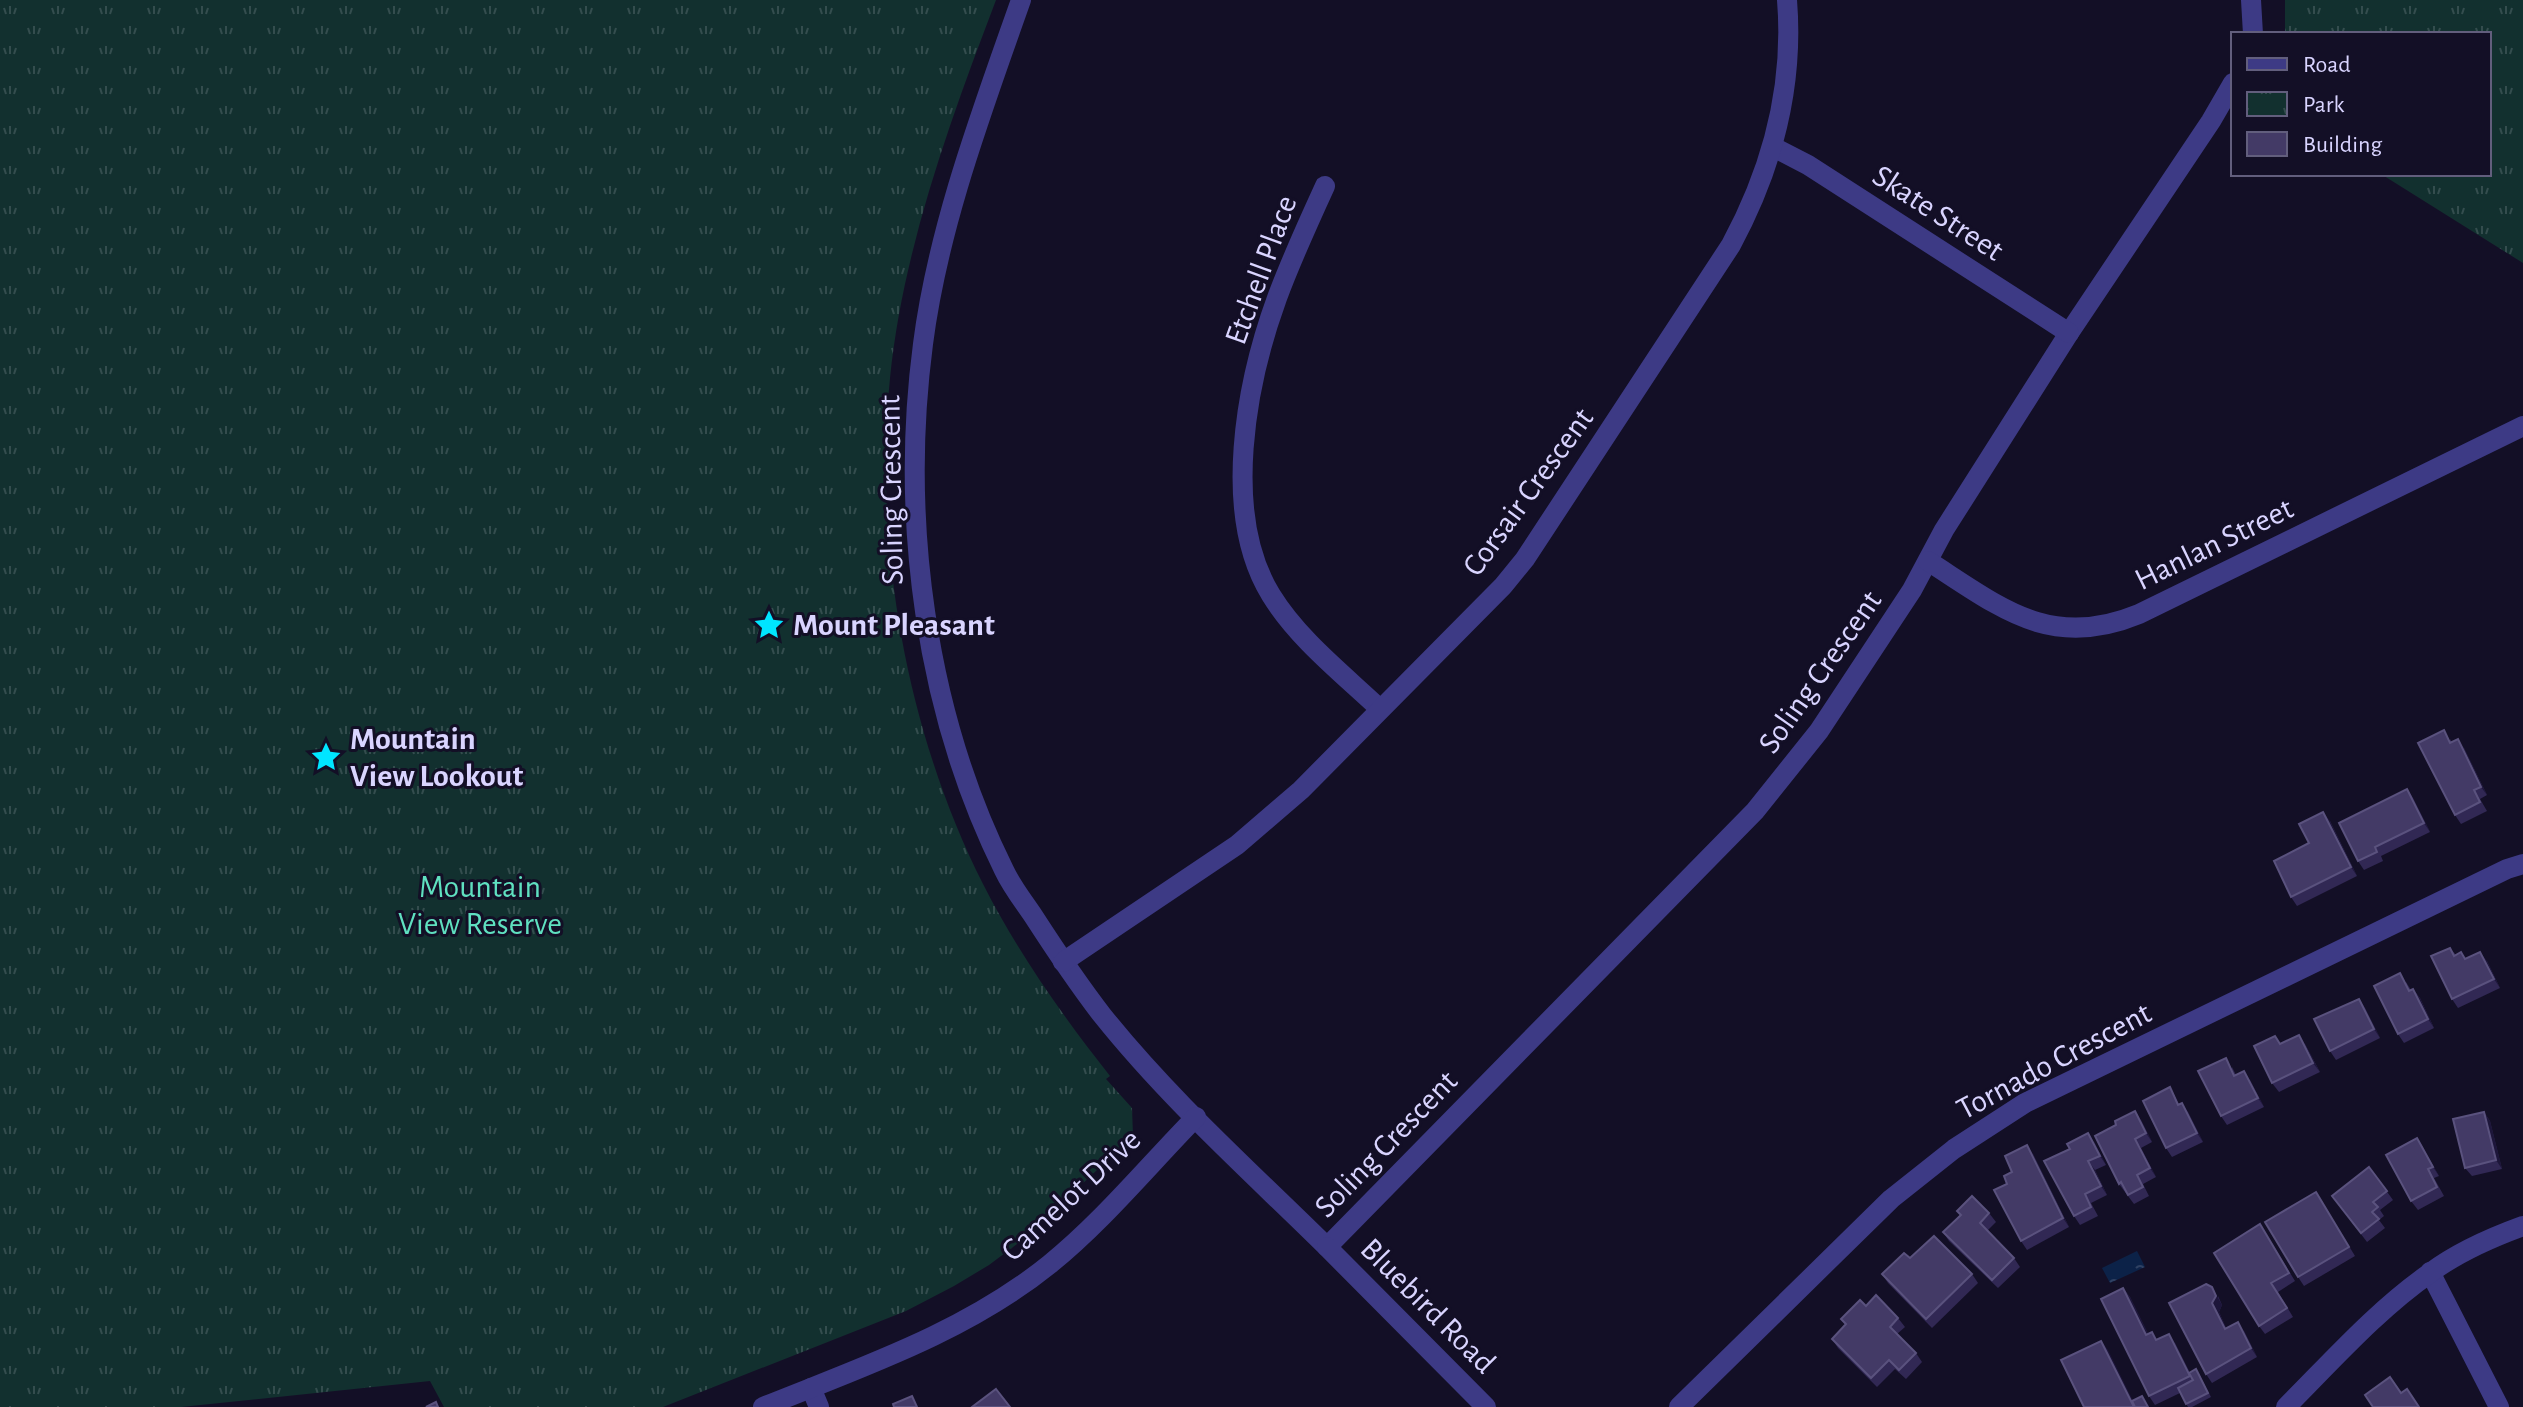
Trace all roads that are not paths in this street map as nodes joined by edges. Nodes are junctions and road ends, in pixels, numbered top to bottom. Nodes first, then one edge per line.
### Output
1 (1021, 0) edge
2 (1787, 0) edge
3 (2251, 0) edge
4 (2253, 32) edge
5 (2231, 86) edge
6 (1773, 147) junction
7 (1325, 186) dead end
8 (2069, 333) junction
9 (2523, 426) edge
10 (1928, 561) junction
11 (1380, 709) junction
12 (2523, 864) edge
13 (1063, 962) junction
14 (1196, 1117) junction
15 (2523, 1226) edge
16 (1327, 1247) junction
17 (2430, 1272) junction
18 (815, 1397) edge
19 (1484, 1406) edge
20 (763, 1407) edge
21 (1679, 1407) edge
22 (2286, 1407) edge
23 (2499, 1407) edge

1 - 13 street, Soling Crescent
2 - 6 street, Corsair Crescent
3 - 4 street
5 - 8 street, Soling Crescent
6 - 8 street, Skate Street
6 - 11 street, Corsair Crescent
7 - 11 street, Etchell Place
8 - 10 street, Soling Crescent
9 - 10 street, Hanlan Street
10 - 16 street, Soling Crescent
11 - 13 street, Corsair Crescent
12 - 21 street, Tornado Crescent
13 - 14 street, Soling Crescent
14 - 16 street, Soling Crescent
14 - 18 street, Camelot Drive
15 - 17 street
16 - 19 street, Bluebird Road
17 - 22 street
17 - 23 street
18 - 20 street, Camelot Drive

